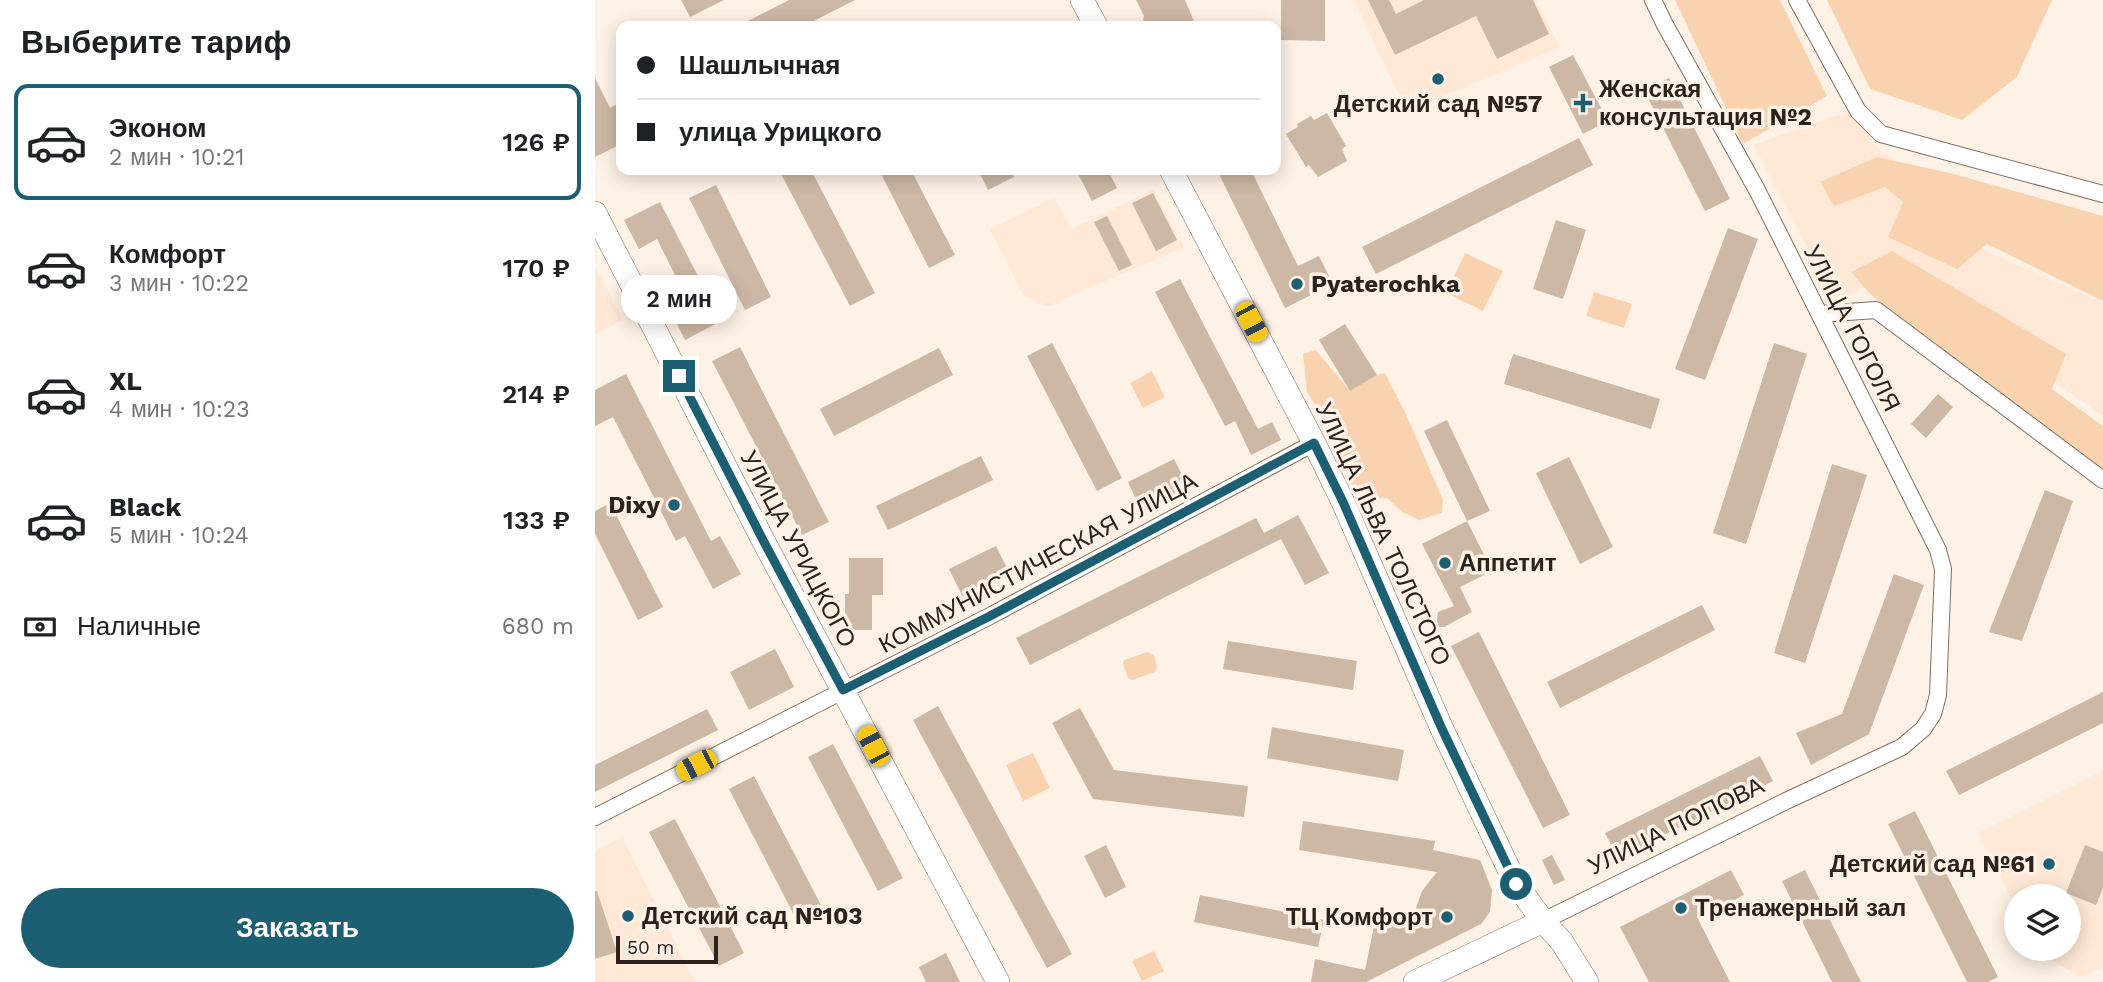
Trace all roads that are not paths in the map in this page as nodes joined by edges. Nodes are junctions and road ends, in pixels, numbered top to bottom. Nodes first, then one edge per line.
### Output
1 (1082, 0) edge
2 (1653, 0) edge
3 (1797, 0) edge
4 (1093, 21) edge
5 (1174, 175) edge
6 (2103, 194) edge
7 (595, 213) edge
8 (1820, 314) junction
9 (1314, 443) junction
10 (2103, 480) edge
11 (843, 690) junction
12 (1938, 695) joint
13 (595, 817) edge
14 (1543, 921) junction
15 (998, 982) edge
16 (1415, 982) edge
17 (1587, 982) edge

1 - 4 street
2 - 8 street, УЛИЦА ГОГОЛЯ
3 - 6 street
5 - 9 street, УЛИЦА ЛЬВА ТОЛСТОГО
7 - 11 street, УЛИЦА УРИЦКОГО
8 - 10 street
8 - 12 street, УЛИЦА ГОГОЛЯ
9 - 11 street, КОММУНИСТИЧЕСКАЯ УЛИЦА
9 - 14 street, УЛИЦА ЛЬВА ТОЛСТОГО
11 - 13 street, КОММУНИСТИЧЕСКАЯ УЛИЦА
11 - 15 street, УЛИЦА УРИЦКОГО
12 - 14 street, УЛИЦА ПОПОВА
14 - 16 street, УЛИЦА ПОПОВА
14 - 17 street, УЛИЦА ЛЬВА ТОЛСТОГО

